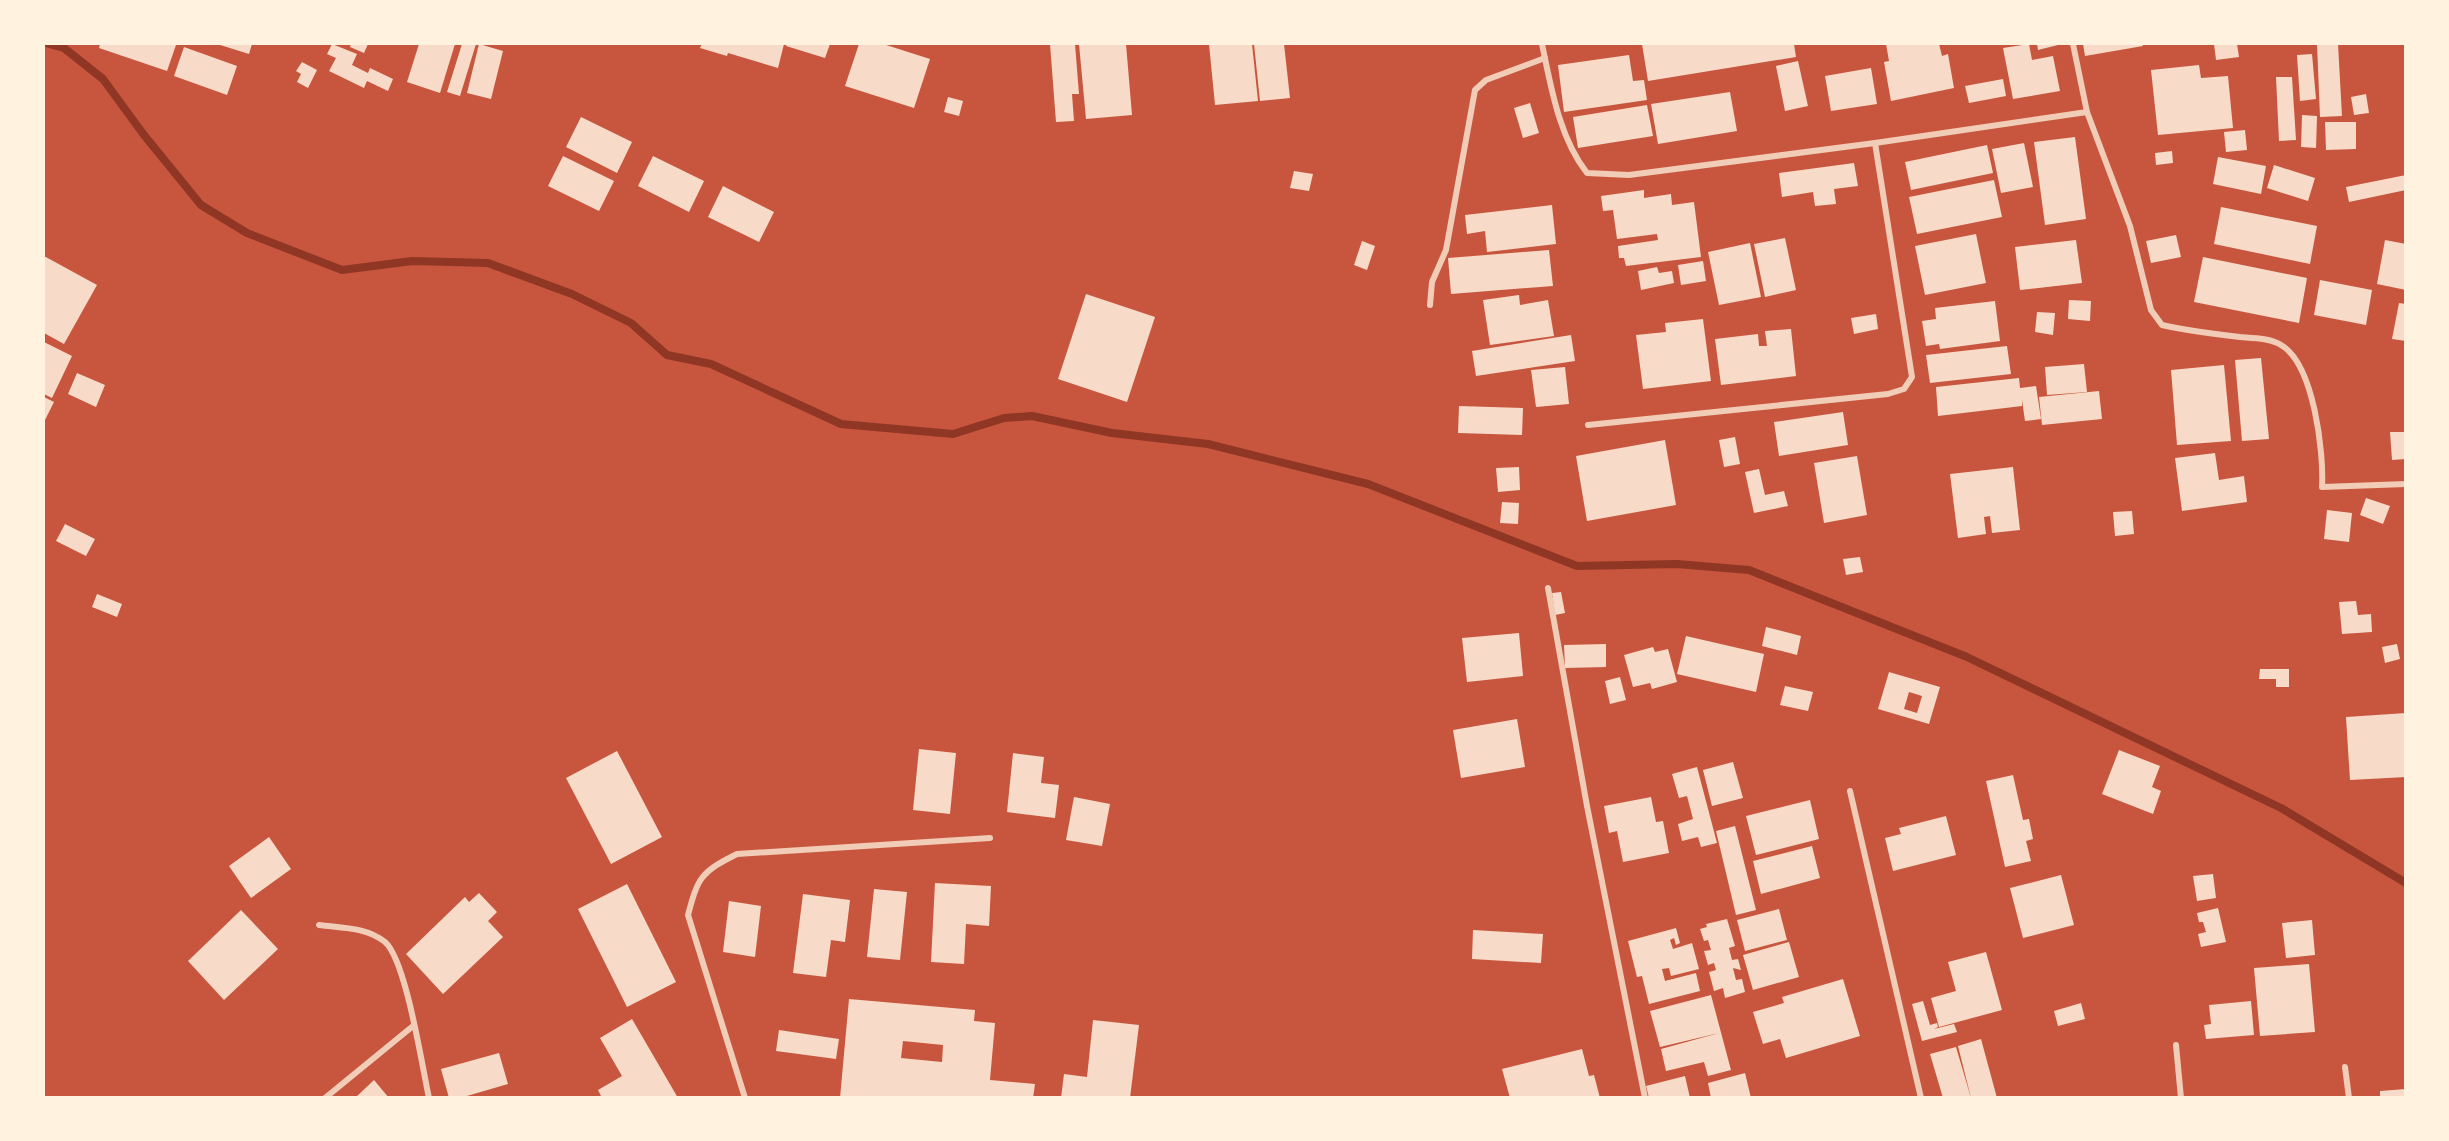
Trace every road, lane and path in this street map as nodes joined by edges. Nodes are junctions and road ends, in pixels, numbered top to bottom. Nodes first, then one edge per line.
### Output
1 (1542, 44) edge
2 (2073, 44) edge
3 (1545, 58) junction
4 (2086, 112) junction
5 (1875, 143) junction
6 (1430, 305) dead end
7 (1588, 425) dead end
8 (2406, 484) edge
9 (1548, 588) dead end
10 (1850, 791) dead end
11 (990, 838) dead end
12 (319, 925) dead end
13 (413, 1026) junction
14 (2176, 1045) dead end
15 (2345, 1067) dead end
16 (325, 1098) edge
17 (429, 1098) edge
18 (745, 1098) edge
19 (1645, 1098) edge
20 (1921, 1098) edge
21 (2181, 1098) edge
22 (2349, 1098) edge

1 - 3 street
2 - 4 street
3 - 5 street
3 - 6 street
4 - 5 street
4 - 8 street
5 - 7 street
9 - 19 street
10 - 20 street
11 - 18 street
12 - 13 street
13 - 16 street
13 - 17 street
14 - 21 street
15 - 22 street

